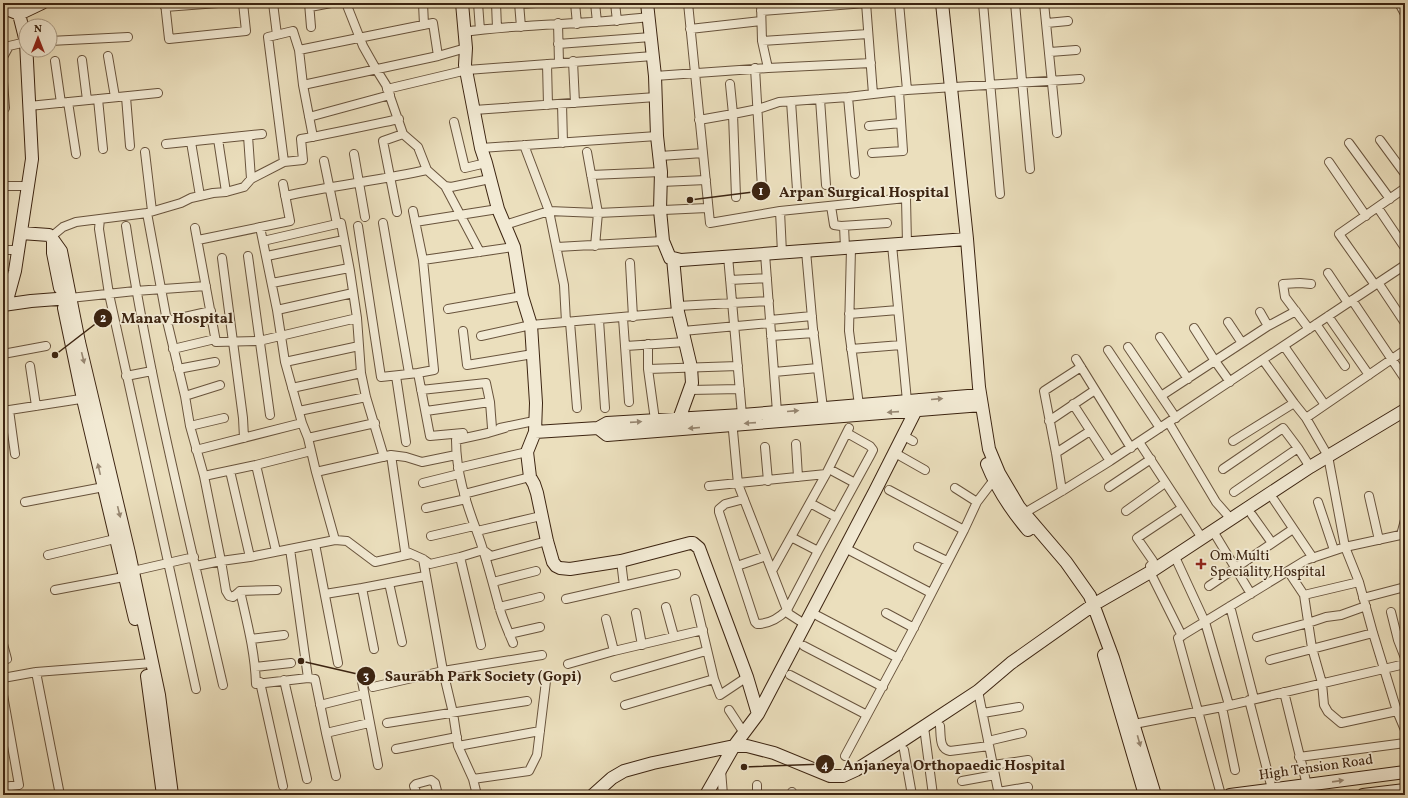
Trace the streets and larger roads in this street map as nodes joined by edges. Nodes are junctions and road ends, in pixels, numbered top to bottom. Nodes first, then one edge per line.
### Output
1 (42, 3) edge
2 (218, 3) edge
3 (243, 3) edge
4 (273, 3) edge
5 (331, 3) edge
6 (346, 3) edge
7 (423, 3) edge
8 (462, 3) edge
9 (478, 3) edge
10 (496, 3) edge
11 (536, 3) edge
12 (575, 3) edge
13 (595, 3) edge
14 (615, 3) edge
15 (648, 3) edge
16 (688, 3) edge
17 (866, 3) edge
18 (899, 3) edge
19 (934, 3) edge
20 (942, 3) edge
21 (983, 3) edge
22 (1015, 3) edge
23 (1044, 3) edge
24 (203, 4) edge
25 (519, 4) edge
26 (1402, 4) edge
27 (165, 5) edge
28 (310, 5) edge
29 (761, 7) edge
30 (3, 10) edge
31 (23, 10) edge
32 (1405, 14) edge
33 (648, 17) junction
34 (3, 19) edge
35 (617, 21) junction
36 (761, 21) junction
37 (1068, 21) dead end
38 (597, 22) junction
39 (558, 23) junction
40 (1047, 23) junction
41 (577, 24) junction
42 (424, 25) junction
43 (311, 27) dead end
44 (521, 27) junction
45 (497, 28) junction
46 (690, 29) junction
47 (480, 30) junction
48 (464, 32) junction
49 (868, 34) junction
50 (276, 35) junction
51 (128, 37) dead end
52 (651, 37) junction
53 (360, 38) junction
54 (58, 41) edge
55 (762, 41) junction
56 (18, 44) edge
57 (558, 44) junction
58 (466, 48) junction
59 (299, 50) junction
60 (1076, 50) dead end
61 (1050, 52) junction
62 (108, 56) dead end
63 (438, 56) junction
64 (653, 56) junction
65 (3, 57) edge
66 (27, 58) edge
67 (82, 60) dead end
68 (55, 61) dead end
69 (573, 61) junction
70 (559, 63) junction
71 (871, 63) junction
72 (547, 64) junction
73 (755, 68) junction
74 (768, 68) junction
75 (376, 69) junction
76 (467, 70) junction
77 (695, 73) junction
78 (655, 76) junction
79 (1080, 79) dead end
80 (3, 82) edge
81 (1052, 82) junction
82 (1022, 83) junction
83 (730, 84) dead end
84 (303, 85) junction
85 (991, 85) junction
86 (948, 88) junction
87 (903, 91) junction
88 (388, 92) junction
89 (158, 93) dead end
90 (873, 94) junction
91 (126, 96) junction
92 (656, 97) junction
93 (848, 97) junction
94 (115, 98) junction
95 (98, 99) junction
96 (820, 99) junction
97 (87, 100) junction
98 (791, 101) junction
99 (64, 102) junction
100 (575, 103) junction
101 (562, 104) junction
102 (548, 105) junction
103 (29, 106) junction
104 (5, 108) dead end
105 (758, 109) junction
106 (474, 110) junction
107 (733, 114) junction
108 (309, 117) junction
109 (399, 119) junction
110 (699, 120) junction
111 (454, 122) dead end
112 (901, 123) junction
113 (870, 126) dead end
114 (1057, 132) dead end
115 (262, 134) dead end
116 (403, 134) junction
117 (248, 136) junction
118 (657, 136) junction
119 (313, 137) junction
120 (218, 139) junction
121 (1380, 140) dead end
122 (191, 142) junction
123 (563, 143) junction
124 (1349, 143) dead end
125 (166, 144) dead end
126 (524, 145) junction
127 (130, 146) dead end
128 (480, 148) junction
129 (103, 149) dead end
130 (145, 152) dead end
131 (587, 152) dead end
132 (872, 153) dead end
133 (76, 154) dead end
134 (354, 154) dead end
135 (703, 154) junction
136 (660, 156) junction
137 (324, 161) dead end
138 (284, 162) junction
139 (486, 162) junction
140 (1329, 162) dead end
141 (1030, 169) dead end
142 (427, 170) junction
143 (855, 174) dead end
144 (1405, 174) edge
145 (591, 175) junction
146 (661, 177) junction
147 (390, 178) junction
148 (251, 179) junction
149 (490, 180) junction
150 (706, 180) junction
151 (283, 184) dead end
152 (359, 184) junction
153 (826, 185) dead end
154 (3, 186) edge
155 (28, 186) junction
156 (445, 186) junction
157 (329, 187) junction
158 (762, 188) dead end
159 (1405, 188) edge
160 (797, 190) dead end
161 (226, 192) junction
162 (1000, 194) dead end
163 (200, 196) junction
164 (285, 196) junction
165 (736, 197) dead end
166 (1390, 200) junction
167 (831, 206) junction
168 (498, 208) junction
169 (707, 208) junction
170 (1378, 208) junction
171 (660, 210) junction
172 (413, 211) dead end
173 (549, 211) junction
174 (780, 211) junction
175 (150, 212) junction
176 (397, 212) dead end
177 (598, 213) junction
178 (460, 215) junction
179 (1366, 216) junction
180 (365, 217) dead end
181 (100, 219) junction
182 (415, 222) junction
183 (383, 223) dead end
184 (887, 223) dead end
185 (337, 224) junction
186 (505, 225) junction
187 (126, 226) dead end
188 (358, 226) dead end
189 (844, 226) junction
190 (260, 227) junction
191 (195, 228) dead end
192 (20, 233) junction
193 (52, 238) junction
194 (962, 239) junction
195 (198, 240) junction
196 (344, 240) junction
197 (263, 241) junction
198 (663, 241) junction
199 (907, 244) junction
200 (892, 245) junction
201 (595, 246) junction
202 (514, 247) junction
203 (557, 247) junction
204 (848, 248) junction
205 (1405, 248) edge
206 (3, 250) edge
207 (18, 250) junction
208 (806, 251) junction
209 (480, 252) junction
210 (782, 253) junction
211 (765, 254) junction
212 (248, 256) dead end
213 (267, 256) junction
214 (728, 256) junction
215 (222, 258) dead end
216 (673, 258) junction
217 (423, 260) junction
218 (630, 263) dead end
219 (1405, 265) edge
220 (349, 268) junction
221 (1328, 273) dead end
222 (767, 278) junction
223 (730, 280) junction
224 (272, 283) junction
225 (1311, 284) dead end
226 (1377, 284) junction
227 (206, 286) junction
228 (160, 288) junction
229 (6, 289) edge
230 (135, 290) junction
231 (353, 293) junction
232 (109, 294) junction
233 (522, 296) junction
234 (66, 299) junction
235 (768, 301) junction
236 (1350, 302) junction
237 (732, 303) junction
238 (4, 304) edge
239 (448, 309) dead end
240 (678, 309) junction
241 (277, 310) junction
242 (898, 310) junction
243 (210, 311) junction
244 (1296, 311) junction
245 (1260, 312) dead end
246 (849, 314) junction
247 (812, 316) junction
248 (1328, 316) junction
249 (632, 317) junction
250 (357, 318) junction
251 (623, 318) junction
252 (599, 320) junction
253 (166, 321) junction
254 (568, 322) junction
255 (770, 322) junction
256 (1228, 322) dead end
257 (1405, 323) edge
258 (1316, 324) junction
259 (531, 325) junction
260 (734, 326) junction
261 (1268, 326) junction
262 (1194, 328) dead end
263 (1309, 329) junction
264 (463, 331) dead end
265 (814, 333) junction
266 (281, 335) junction
267 (481, 336) dead end
268 (684, 336) junction
269 (771, 336) junction
270 (1160, 337) dead end
271 (215, 339) junction
272 (259, 341) junction
273 (232, 342) junction
274 (1242, 343) junction
275 (648, 344) junction
276 (901, 345) junction
277 (46, 346) dead end
278 (359, 346) junction
279 (626, 346) junction
280 (1284, 346) junction
281 (1128, 347) dead end
282 (174, 349) junction
283 (851, 349) junction
284 (1108, 350) dead end
285 (1405, 350) edge
286 (3, 354) edge
287 (533, 354) junction
288 (1076, 359) dead end
289 (1392, 359) junction
290 (1263, 360) junction
291 (1214, 361) junction
292 (215, 362) dead end
293 (285, 362) junction
294 (30, 366) dead end
295 (738, 366) junction
296 (1345, 366) dead end
297 (691, 367) junction
298 (1081, 367) junction
299 (818, 368) junction
300 (648, 369) junction
301 (178, 370) junction
302 (152, 371) junction
303 (774, 372) junction
304 (361, 373) junction
305 (409, 374) junction
306 (418, 374) junction
307 (1369, 375) junction
308 (126, 376) junction
309 (396, 376) junction
310 (1188, 379) junction
311 (1405, 379) edge
312 (1230, 382) junction
313 (220, 385) dead end
314 (292, 388) junction
315 (740, 389) junction
316 (422, 390) junction
317 (690, 390) junction
318 (1095, 390) junction
319 (185, 396) junction
320 (1161, 396) junction
321 (366, 397) junction
322 (88, 398) junction
323 (907, 401) junction
324 (977, 401) junction
325 (490, 402) junction
326 (629, 402) dead end
327 (1294, 403) junction
328 (1073, 404) junction
329 (859, 405) junction
330 (918, 405) junction
331 (1325, 405) junction
332 (36, 406) junction
333 (577, 408) dead end
334 (605, 408) dead end
335 (823, 408) junction
336 (1405, 410) edge
337 (6, 411) edge
338 (300, 411) junction
339 (426, 411) junction
340 (777, 412) junction
341 (270, 415) dead end
342 (224, 418) dead end
343 (736, 418) junction
344 (1306, 418) junction
345 (679, 419) junction
346 (1405, 419) edge
347 (655, 420) junction
348 (1172, 420) junction
349 (1049, 421) junction
350 (302, 423) junction
351 (374, 423) junction
352 (190, 426) junction
353 (534, 427) junction
354 (492, 428) junction
355 (505, 428) junction
356 (598, 428) junction
357 (1160, 428) junction
358 (1090, 431) junction
359 (455, 437) junction
360 (244, 438) junction
361 (308, 438) junction
362 (1233, 441) dead end
363 (406, 442) dead end
364 (1139, 442) junction
365 (796, 444) dead end
366 (765, 447) dead end
367 (1131, 448) junction
368 (1298, 448) junction
369 (196, 450) junction
370 (311, 451) junction
371 (527, 452) junction
372 (895, 453) junction
373 (1056, 453) junction
374 (15, 454) dead end
375 (456, 455) junction
376 (388, 456) junction
377 (1151, 459) junction
378 (1110, 461) junction
379 (1329, 461) junction
380 (256, 465) junction
381 (1310, 467) junction
382 (1223, 469) dead end
383 (925, 470) dead end
384 (230, 471) junction
385 (316, 472) junction
386 (459, 472) junction
387 (828, 472) junction
388 (204, 476) junction
389 (530, 477) junction
390 (798, 477) junction
391 (993, 480) junction
392 (768, 481) junction
393 (423, 483) dead end
394 (856, 483) junction
395 (1165, 483) junction
396 (738, 484) junction
397 (709, 486) dead end
398 (108, 487) junction
399 (1109, 487) dead end
400 (954, 488) dead end
401 (889, 490) dead end
402 (1062, 492) junction
403 (1234, 492) dead end
404 (465, 496) junction
405 (1369, 496) dead end
406 (744, 499) junction
407 (1274, 500) junction
408 (25, 502) dead end
409 (977, 502) junction
410 (1318, 502) dead end
411 (810, 503) junction
412 (426, 508) dead end
413 (1182, 508) junction
414 (1126, 511) dead end
415 (1021, 515) junction
416 (1252, 515) junction
417 (541, 516) junction
418 (836, 518) junction
419 (1231, 519) junction
420 (1405, 520) edge
421 (476, 529) junction
422 (1293, 529) junction
423 (964, 530) junction
424 (1215, 535) junction
425 (1403, 535) edge
426 (431, 536) dead end
427 (791, 537) junction
428 (120, 538) junction
429 (1202, 538) junction
430 (335, 540) junction
431 (1379, 540) junction
432 (547, 541) junction
433 (1272, 543) junction
434 (315, 544) junction
435 (918, 547) dead end
436 (1345, 547) junction
437 (846, 548) junction
438 (290, 549) junction
439 (482, 550) junction
440 (1334, 550) junction
441 (276, 551) junction
442 (818, 551) junction
443 (411, 554) junction
444 (48, 555) dead end
445 (766, 556) junction
446 (250, 557) junction
447 (460, 557) junction
448 (1313, 558) junction
449 (423, 559) junction
450 (1176, 560) junction
451 (195, 561) junction
452 (221, 561) junction
453 (621, 561) junction
454 (947, 561) junction
455 (168, 563) junction
456 (737, 566) junction
457 (1235, 567) junction
458 (536, 571) dead end
459 (772, 571) junction
460 (1288, 571) junction
461 (130, 574) junction
462 (676, 574) dead end
463 (1152, 574) junction
464 (425, 576) junction
465 (493, 582) junction
466 (1359, 582) junction
467 (389, 583) junction
468 (624, 586) junction
469 (1209, 586) dead end
470 (1405, 587) edge
471 (362, 588) junction
472 (55, 590) dead end
473 (277, 590) dead end
474 (240, 591) junction
475 (326, 594) junction
476 (931, 594) junction
477 (1251, 594) junction
478 (1304, 595) junction
479 (540, 597) dead end
480 (566, 599) dead end
481 (696, 600) dead end
482 (1365, 602) junction
483 (1230, 606) junction
484 (499, 607) junction
485 (666, 607) dead end
486 (787, 610) junction
487 (1091, 612) junction
488 (1391, 612) dead end
489 (636, 613) dead end
490 (886, 613) dead end
491 (818, 616) dead end
492 (606, 619) dead end
493 (1205, 622) junction
494 (1308, 623) junction
495 (806, 624) junction
496 (540, 627) dead end
497 (914, 628) junction
498 (703, 630) junction
499 (1373, 633) junction
500 (509, 634) junction
501 (284, 635) dead end
502 (674, 636) junction
503 (1182, 636) junction
504 (1257, 637) dead end
505 (251, 639) junction
506 (402, 642) dead end
507 (513, 643) dead end
508 (3, 644) edge
509 (481, 645) dead end
510 (642, 645) junction
511 (804, 646) dead end
512 (1312, 648) junction
513 (374, 649) dead end
514 (706, 650) junction
515 (614, 651) junction
516 (542, 655) dead end
517 (898, 658) junction
518 (1405, 658) edge
519 (7, 659) dead end
520 (1270, 660) dead end
521 (149, 663) junction
522 (290, 663) dead end
523 (338, 663) dead end
524 (568, 664) dead end
525 (1405, 664) edge
526 (255, 666) junction
527 (1384, 669) junction
528 (442, 671) junction
529 (36, 672) junction
530 (790, 675) dead end
531 (361, 676) dead end
532 (615, 677) dead end
533 (747, 677) junction
534 (3, 678) edge
535 (308, 678) junction
536 (714, 679) junction
537 (284, 680) junction
538 (546, 681) dead end
539 (260, 682) junction
540 (1322, 683) junction
541 (223, 685) dead end
542 (883, 686) junction
543 (373, 687) dead end
544 (196, 689) dead end
545 (1284, 692) junction
546 (364, 694) junction
547 (3, 695) edge
548 (979, 695) junction
549 (1252, 699) junction
550 (527, 701) dead end
551 (320, 705) junction
552 (626, 705) dead end
553 (1225, 706) junction
554 (1019, 707) dead end
555 (729, 710) dead end
556 (1397, 711) junction
557 (1199, 712) junction
558 (453, 713) junction
559 (983, 713) junction
560 (758, 714) junction
561 (867, 715) junction
562 (369, 723) junction
563 (387, 723) dead end
564 (1130, 725) junction
565 (940, 726) junction
566 (1405, 730) edge
567 (540, 731) junction
568 (924, 732) junction
569 (326, 733) junction
570 (744, 733) junction
571 (1022, 733) dead end
572 (458, 741) junction
573 (989, 743) junction
574 (1405, 743) edge
575 (396, 749) dead end
576 (731, 750) junction
577 (904, 750) junction
578 (846, 756) dead end
579 (1299, 758) junction
580 (1028, 760) dead end
581 (378, 765) dead end
582 (993, 765) junction
583 (721, 768) junction
584 (1235, 770) dead end
585 (1405, 772) edge
586 (995, 775) junction
587 (336, 776) dead end
588 (306, 779) dead end
589 (474, 779) junction
590 (962, 781) dead end
591 (757, 785) dead end
592 (1307, 785) junction
593 (283, 786) dead end
594 (3, 787) edge
595 (1028, 787) dead end
596 (1272, 789) junction
597 (1405, 790) edge
598 (998, 794) edge
599 (1383, 794) edge
600 (60, 795) edge
601 (163, 795) edge
602 (172, 795) edge
603 (417, 795) edge
604 (438, 795) edge
605 (476, 795) edge
606 (594, 795) edge
607 (606, 795) edge
608 (706, 795) edge
609 (723, 795) edge
610 (757, 795) edge
611 (912, 795) edge
612 (933, 795) edge
613 (1145, 795) edge
614 (1155, 795) edge
615 (1221, 795) edge
616 (1230, 795) edge
617 (1363, 795) edge

1 - 31 street
2 - 24 street
3 - 27 street
4 - 50 street
5 - 28 street
6 - 53 street
7 - 42 street
8 - 48 street
9 - 47 street
10 - 45 street
11 - 25 street
12 - 41 street
13 - 38 street
14 - 35 street
15 - 33 street
16 - 46 street
17 - 29 street
17 - 49 street
18 - 87 street
19 - 86 street
20 - 86 street
21 - 85 street
22 - 82 street
23 - 40 street
24 - 27 street
25 - 44 street
26 - 32 street
28 - 43 street
29 - 36 street
30 - 31 street
31 - 34 street
33 - 35 street
33 - 52 street
35 - 38 street
36 - 46 street
36 - 55 street
37 - 40 street
38 - 41 street
39 - 41 street
39 - 44 street
39 - 57 street
40 - 61 street
42 - 53 street
42 - 63 street
44 - 45 street
45 - 47 street
46 - 77 street
47 - 48 street
48 - 58 street
49 - 55 street
49 - 71 street
50 - 59 street
50 - 138 street
51 - 54 street
52 - 57 street
52 - 64 street
53 - 59 street
53 - 75 street
55 - 74 street
56 - 65 street
57 - 70 street
58 - 63 street
58 - 76 street
59 - 84 street
60 - 61 street
61 - 81 street
62 - 94 street
63 - 75 street
64 - 69 street
64 - 78 street
66 - 103 street
67 - 97 street
68 - 99 street
69 - 70 street
69 - 100 street
70 - 72 street
71 - 74 street
71 - 90 street
72 - 76 street
72 - 102 street
73 - 74 street
73 - 77 street
73 - 105 street
75 - 84 street
75 - 88 street
76 - 88 street
76 - 106 street
77 - 78 street
77 - 110 street
78 - 92 street
79 - 81 street
80 - 104 street
81 - 82 street
81 - 114 street
82 - 85 street
82 - 141 street
83 - 107 street
84 - 108 street
85 - 86 street
85 - 162 street
86 - 87 street
86 - 194 street
87 - 90 street
87 - 112 street
88 - 108 street
88 - 109 street
89 - 91 street
90 - 93 street
91 - 94 street
91 - 127 street
92 - 100 street
92 - 118 street
93 - 96 street
93 - 143 street
94 - 95 street
95 - 97 street
95 - 129 street
96 - 98 street
96 - 153 street
97 - 99 street
98 - 105 street
98 - 160 street
99 - 103 street
99 - 133 street
100 - 101 street
101 - 102 street
101 - 123 street
102 - 106 street
103 - 155 street
105 - 107 street
105 - 158 street
106 - 128 street
107 - 110 street
107 - 165 street
108 - 119 street
109 - 116 street
109 - 119 street
110 - 135 street
111 - 139 street
112 - 113 street
112 - 132 street
115 - 117 street
116 - 142 street
116 - 147 street
117 - 120 street
117 - 148 street
118 - 123 street
118 - 136 street
119 - 138 street
120 - 122 street
120 - 161 street
121 - 144 street
122 - 125 street
122 - 163 street
123 - 126 street
124 - 166 street
126 - 128 street
126 - 173 street
128 - 139 street
130 - 175 street
131 - 145 street
134 - 152 street
135 - 136 street
135 - 150 street
136 - 146 street
137 - 157 street
138 - 148 street
139 - 149 street
140 - 179 street
142 - 147 street
142 - 156 street
145 - 146 street
145 - 177 street
146 - 150 street
146 - 171 street
147 - 152 street
147 - 176 street
148 - 161 street
149 - 156 street
149 - 168 street
150 - 169 street
151 - 164 street
152 - 157 street
152 - 180 street
154 - 155 street
155 - 192 street
156 - 178 street
157 - 164 street
157 - 185 street
159 - 166 street
161 - 163 street
163 - 175 street
164 - 190 street
166 - 170 street
167 - 174 street
167 - 189 street
167 - 199 street
168 - 178 street
168 - 186 street
169 - 171 street
169 - 174 street
170 - 179 street
170 - 205 street
171 - 177 street
171 - 198 street
172 - 182 street
173 - 177 street
173 - 186 street
173 - 203 street
174 - 210 street
175 - 181 street
175 - 228 street
177 - 201 street
178 - 182 street
178 - 209 street
179 - 226 street
181 - 193 street
181 - 232 street
182 - 217 street
183 - 305 street
184 - 189 street
185 - 196 street
185 - 197 street
186 - 202 street
187 - 230 street
188 - 309 street
189 - 204 street
190 - 195 street
190 - 197 street
191 - 195 street
192 - 193 street
192 - 207 street
193 - 234 street
194 - 199 street
194 - 324 street
195 - 227 street
196 - 213 street
196 - 220 street
197 - 213 street
198 - 201 street
198 - 216 street
199 - 200 street
200 - 204 street
200 - 242 street
201 - 203 street
202 - 209 street
202 - 233 street
203 - 254 street
204 - 208 street
204 - 246 street
206 - 207 street
207 - 229 street
208 - 210 street
208 - 247 street
209 - 217 street
210 - 211 street
211 - 214 street
211 - 222 street
212 - 272 street
213 - 224 street
214 - 216 street
214 - 223 street
215 - 273 street
216 - 240 street
217 - 306 street
218 - 249 street
219 - 226 street
220 - 224 street
220 - 231 street
221 - 236 street
222 - 223 street
222 - 235 street
223 - 237 street
224 - 241 street
225 - 244 street
226 - 236 street
226 - 257 street
227 - 228 street
227 - 243 street
228 - 230 street
228 - 253 street
229 - 238 street
230 - 232 street
230 - 302 street
231 - 241 street
231 - 250 street
232 - 234 street
232 - 308 street
233 - 239 street
233 - 259 street
234 - 238 street
234 - 322 street
235 - 237 street
235 - 255 street
236 - 248 street
236 - 289 street
237 - 240 street
237 - 260 street
240 - 249 street
240 - 268 street
241 - 266 street
242 - 246 street
242 - 276 street
243 - 253 street
243 - 271 street
244 - 261 street
244 - 263 street
245 - 261 street
246 - 283 street
247 - 255 street
247 - 265 street
248 - 258 street
248 - 307 street
249 - 251 street
250 - 266 street
250 - 278 street
251 - 252 street
251 - 279 street
252 - 254 street
252 - 334 street
253 - 282 street
254 - 259 street
254 - 333 street
255 - 260 street
255 - 269 street
256 - 274 street
258 - 263 street
258 - 296 street
259 - 267 street
259 - 287 street
260 - 268 street
260 - 295 street
261 - 274 street
262 - 291 street
263 - 280 street
264 - 287 street
265 - 269 street
265 - 299 street
266 - 272 street
266 - 293 street
268 - 275 street
268 - 297 street
269 - 303 street
270 - 310 street
271 - 273 street
271 - 282 street
272 - 273 street
272 - 341 street
273 - 360 street
274 - 291 street
275 - 279 street
275 - 300 street
276 - 283 street
276 - 323 street
277 - 286 street
278 - 293 street
278 - 304 street
279 - 326 street
280 - 290 street
280 - 331 street
281 - 320 street
282 - 301 street
283 - 329 street
284 - 357 street
285 - 289 street
287 - 353 street
288 - 298 street
289 - 307 street
289 - 311 street
290 - 312 street
290 - 327 street
291 - 310 street
291 - 312 street
292 - 301 street
293 - 314 street
294 - 332 street
295 - 297 street
295 - 315 street
297 - 300 street
297 - 317 street
298 - 318 street
298 - 349 street
299 - 303 street
299 - 335 street
300 - 347 street
301 - 319 street
302 - 308 street
302 - 451 street
303 - 340 street
304 - 314 street
304 - 321 street
305 - 306 street
305 - 309 street
306 - 316 street
307 - 331 street
308 - 455 street
309 - 363 street
310 - 320 street
312 - 348 street
313 - 319 street
314 - 338 street
315 - 317 street
315 - 343 street
316 - 325 street
316 - 339 street
317 - 345 street
318 - 328 street
318 - 367 street
319 - 352 street
320 - 348 street
321 - 338 street
321 - 351 street
322 - 332 street
322 - 398 street
323 - 329 street
323 - 330 street
324 - 330 street
324 - 391 street
324 - 415 street
325 - 339 street
325 - 354 street
327 - 344 street
327 - 362 street
328 - 349 street
328 - 358 street
329 - 335 street
330 -> 343 street
330 - 372 street
331 - 344 street
332 - 337 street
340 -> 335 street
336 - 379 street
337 - 374 street
338 - 350 street
339 - 359 street
340 - 343 street
342 - 352 street
343 - 345 street
343 -> 356 street
343 - 396 street
344 - 379 street
345 - 347 street
346 - 379 street
356 -> 347 street
348 - 357 street
348 - 419 street
349 - 373 street
350 - 360 street
350 - 361 street
351 - 361 street
351 - 376 street
352 - 369 street
353 - 355 street
353 - 356 street
353 - 371 street
354 - 355 street
354 - 359 street
355 - 359 street
357 - 364 street
358 - 373 street
358 - 378 street
359 - 375 street
360 - 369 street
361 - 370 street
364 - 367 street
364 - 377 street
365 - 390 street
366 - 392 street
367 - 378 street
368 - 381 street
368 - 382 street
368 - 403 street
369 - 388 street
370 - 380 street
370 - 385 street
371 - 386 street
371 - 389 street
372 - 383 street
372 - 437 street
373 - 402 street
375 - 376 street
375 - 386 street
376 - 385 street
376 - 443 street
377 - 395 street
377 - 399 street
378 - 402 street
379 - 381 street
379 - 407 street
379 - 436 street
380 - 384 street
380 - 441 street
381 - 419 street
384 - 388 street
384 - 446 street
385 - 430 street
386 - 393 street
386 - 404 street
387 - 390 street
387 - 394 street
387 - 394 street
387 - 411 street
388 - 452 street
389 - 404 street
389 - 417 street
390 - 392 street
391 - 409 street
391 - 415 street
392 - 396 street
394 - 418 street
395 - 413 street
395 - 414 street
396 - 397 street
396 - 406 street
398 - 408 street
398 - 428 street
400 - 409 street
401 - 423 street
402 - 415 street
404 - 412 street
404 - 421 street
405 - 431 street
406 - 445 street
406 - 456 street
407 - 416 street
407 - 422 street
409 - 423 street
410 - 440 street
411 - 418 street
411 - 427 street
413 - 429 street
413 - 463 street
415 - 487 street
416 - 424 street
416 - 433 street
417 - 421 street
417 - 432 street
418 - 442 street
419 - 424 street
420 - 425 street
421 - 426 street
421 - 439 street
422 - 433 street
422 - 448 street
423 - 454 street
424 - 429 street
424 - 450 street
424 - 457 street
425 - 431 street
427 - 442 street
427 - 459 street
428 - 444 street
428 - 461 street
429 - 450 street
430 - 434 street
430 - 443 street
431 - 436 street
432 - 439 street
432 - 453 street
433 - 457 street
434 - 438 street
434 - 475 street
435 - 454 street
436 - 440 street
436 - 466 street
437 - 476 street
437 - 495 street
438 - 441 street
438 - 535 street
439 - 447 street
439 - 465 street
440 - 448 street
441 - 446 street
442 - 486 street
443 - 449 street
445 - 456 street
445 - 459 street
446 - 452 street
447 - 449 street
447 - 509 street
448 - 460 street
449 - 464 street
450 - 463 street
450 - 493 street
451 - 452 street
451 - 455 street
451 - 541 street
452 - 474 street
453 - 468 street
453 - 533 street
454 - 476 street
455 - 461 street
455 - 544 street
456 - 486 street
457 - 469 street
457 - 477 street
458 - 465 street
459 - 486 street
460 - 477 street
460 - 478 street
461 - 472 street
461 - 521 street
462 - 468 street
463 - 487 street
463 - 503 street
464 - 467 street
464 - 528 street
465 - 484 street
466 - 478 street
466 - 482 street
467 - 471 street
467 - 506 street
468 - 480 street
470 - 482 street
471 - 475 street
471 - 513 street
473 - 474 street
474 - 505 street
475 - 523 street
476 - 497 street
477 - 483 street
478 - 494 street
479 - 484 street
481 - 498 street
482 - 494 street
482 - 499 street
483 - 493 street
483 - 549 street
484 - 500 street
485 - 502 street
486 - 495 street
487 - 548 street
487 - 564 street
488 - 518 street
489 - 510 street
490 - 497 street
491 - 517 street
492 - 515 street
493 - 503 street
493 - 553 street
494 - 504 street
494 - 512 street
495 - 560 street
496 - 500 street
497 - 517 street
498 - 502 street
498 - 514 street
499 - 512 street
499 - 527 street
500 - 507 street
501 - 505 street
502 - 510 street
503 - 557 street
505 - 526 street
508 - 519 street
510 - 515 street
511 - 542 street
512 - 520 street
512 - 540 street
514 - 532 street
514 - 536 street
515 - 524 street
516 - 528 street
517 - 542 street
521 - 529 street
521 - 601 street
521 - 602 street
522 - 526 street
525 - 527 street
526 - 539 street
527 - 540 street
527 - 556 street
528 - 543 street
528 - 558 street
529 - 534 street
529 - 600 street
530 - 561 street
531 - 546 street
533 - 536 street
533 - 560 street
535 - 537 street
535 - 551 street
536 - 552 street
537 - 539 street
537 - 588 street
538 - 567 street
539 - 593 street
540 - 545 street
540 - 556 street
542 - 561 street
545 - 549 street
545 - 579 street
546 - 551 street
546 - 562 street
547 - 594 street
548 - 559 street
548 - 565 street
548 - 568 street
549 - 553 street
549 - 596 street
550 - 558 street
551 - 569 street
553 - 557 street
553 - 584 street
554 - 559 street
555 - 570 street
556 - 566 street
557 - 564 street
557 - 615 street
558 - 563 street
558 - 572 street
559 - 573 street
560 - 570 street
561 - 578 street
562 - 569 street
562 - 581 street
564 - 613 street
564 -> 614 street
565 - 568 street
565 - 573 street
567 - 572 street
567 - 589 street
568 - 576 street
568 - 577 street
568 - 612 street
569 - 587 street
570 - 576 street
571 - 573 street
572 - 575 street
572 - 589 street
573 - 582 street
574 - 579 street
576 - 577 street
576 - 583 street
576 - 606 street
576 - 607 street
577 - 611 street
579 - 592 street
580 - 582 street
582 - 586 street
583 - 608 street
583 - 609 street
592 -> 585 street, High Tension Road
586 - 590 street
586 - 598 street
589 - 605 street
591 - 610 street
592 - 596 street, High Tension Road
595 - 598 street
596 - 616 street, High Tension Road
597 - 599 street
599 - 617 street
603 - 604 street

